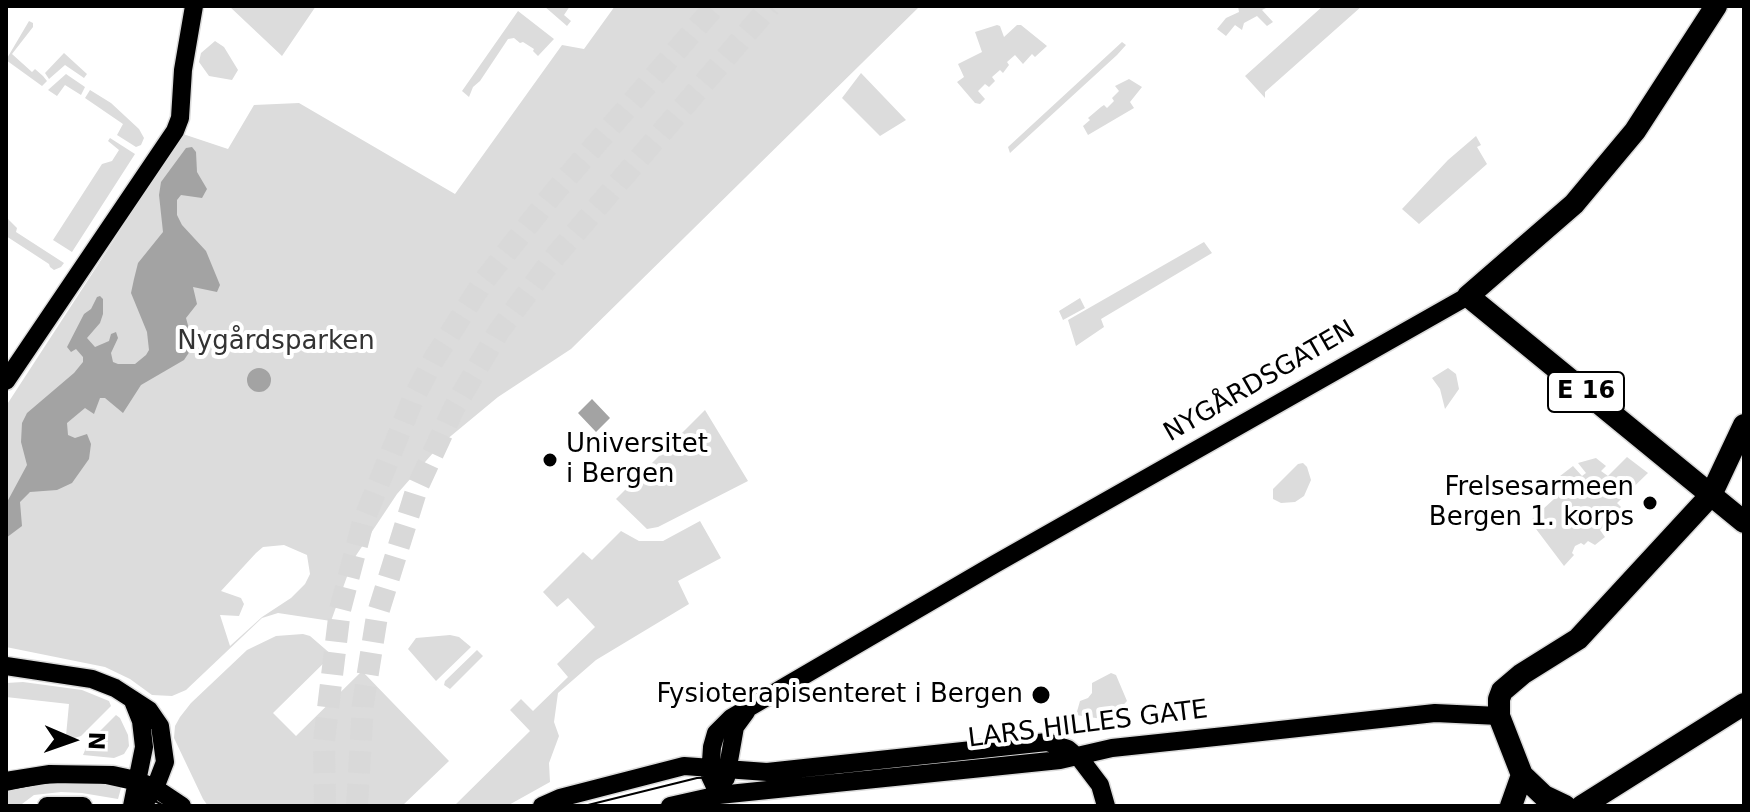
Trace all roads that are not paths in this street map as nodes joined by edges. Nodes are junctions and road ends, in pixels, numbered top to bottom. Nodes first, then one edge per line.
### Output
1 (194, 6) edge
2 (1716, 6) edge
3 (1468, 296) junction
4 (6, 381) edge
5 (1744, 425) edge
6 (1707, 492) junction
7 (1744, 522) edge
8 (6, 666) edge
9 (133, 701) junction
10 (1744, 704) edge
11 (748, 710) junction
12 (1499, 716) junction
13 (1077, 756) junction
14 (709, 766) junction
15 (728, 769) junction
16 (1522, 775) junction
17 (136, 780) junction
18 (6, 781) edge
19 (155, 788) junction
20 (719, 795) junction
21 (47, 806) edge
22 (83, 806) edge
23 (132, 806) edge
24 (142, 806) edge
25 (182, 806) edge
26 (542, 806) edge
27 (670, 806) edge
28 (1106, 806) edge
29 (1511, 806) edge
30 (1565, 806) edge
31 (1582, 806) edge

1 - 4 main road
2 - 3 highway, NYGÅRDSGATEN
3 - 6 highway, E 16
3 - 11 main road, NYGÅRDSGATEN
5 - 6 highway
6 - 7 highway, E 16
6 - 12 highway
8 - 9 main road
9 - 17 main road
9 - 19 main road
10 - 31 highway
11 - 14 main road, NYGÅRDSGATEN
11 - 15 main road
12 - 13 main road, LARS HILLES GATE
12 - 16 highway
13 - 15 main road, LARS HILLES GATE
13 - 20 main road, LARS HILLES GATE
13 - 28 main road
14 - 15 main road
14 - 20 main road
14 - 26 main road
15 - 20 main road
16 - 29 highway
16 - 30 highway
17 - 18 main road
17 - 19 main road
17 - 23 main road
19 - 24 main road
19 - 25 main road
20 - 27 main road
21 - 22 main road

